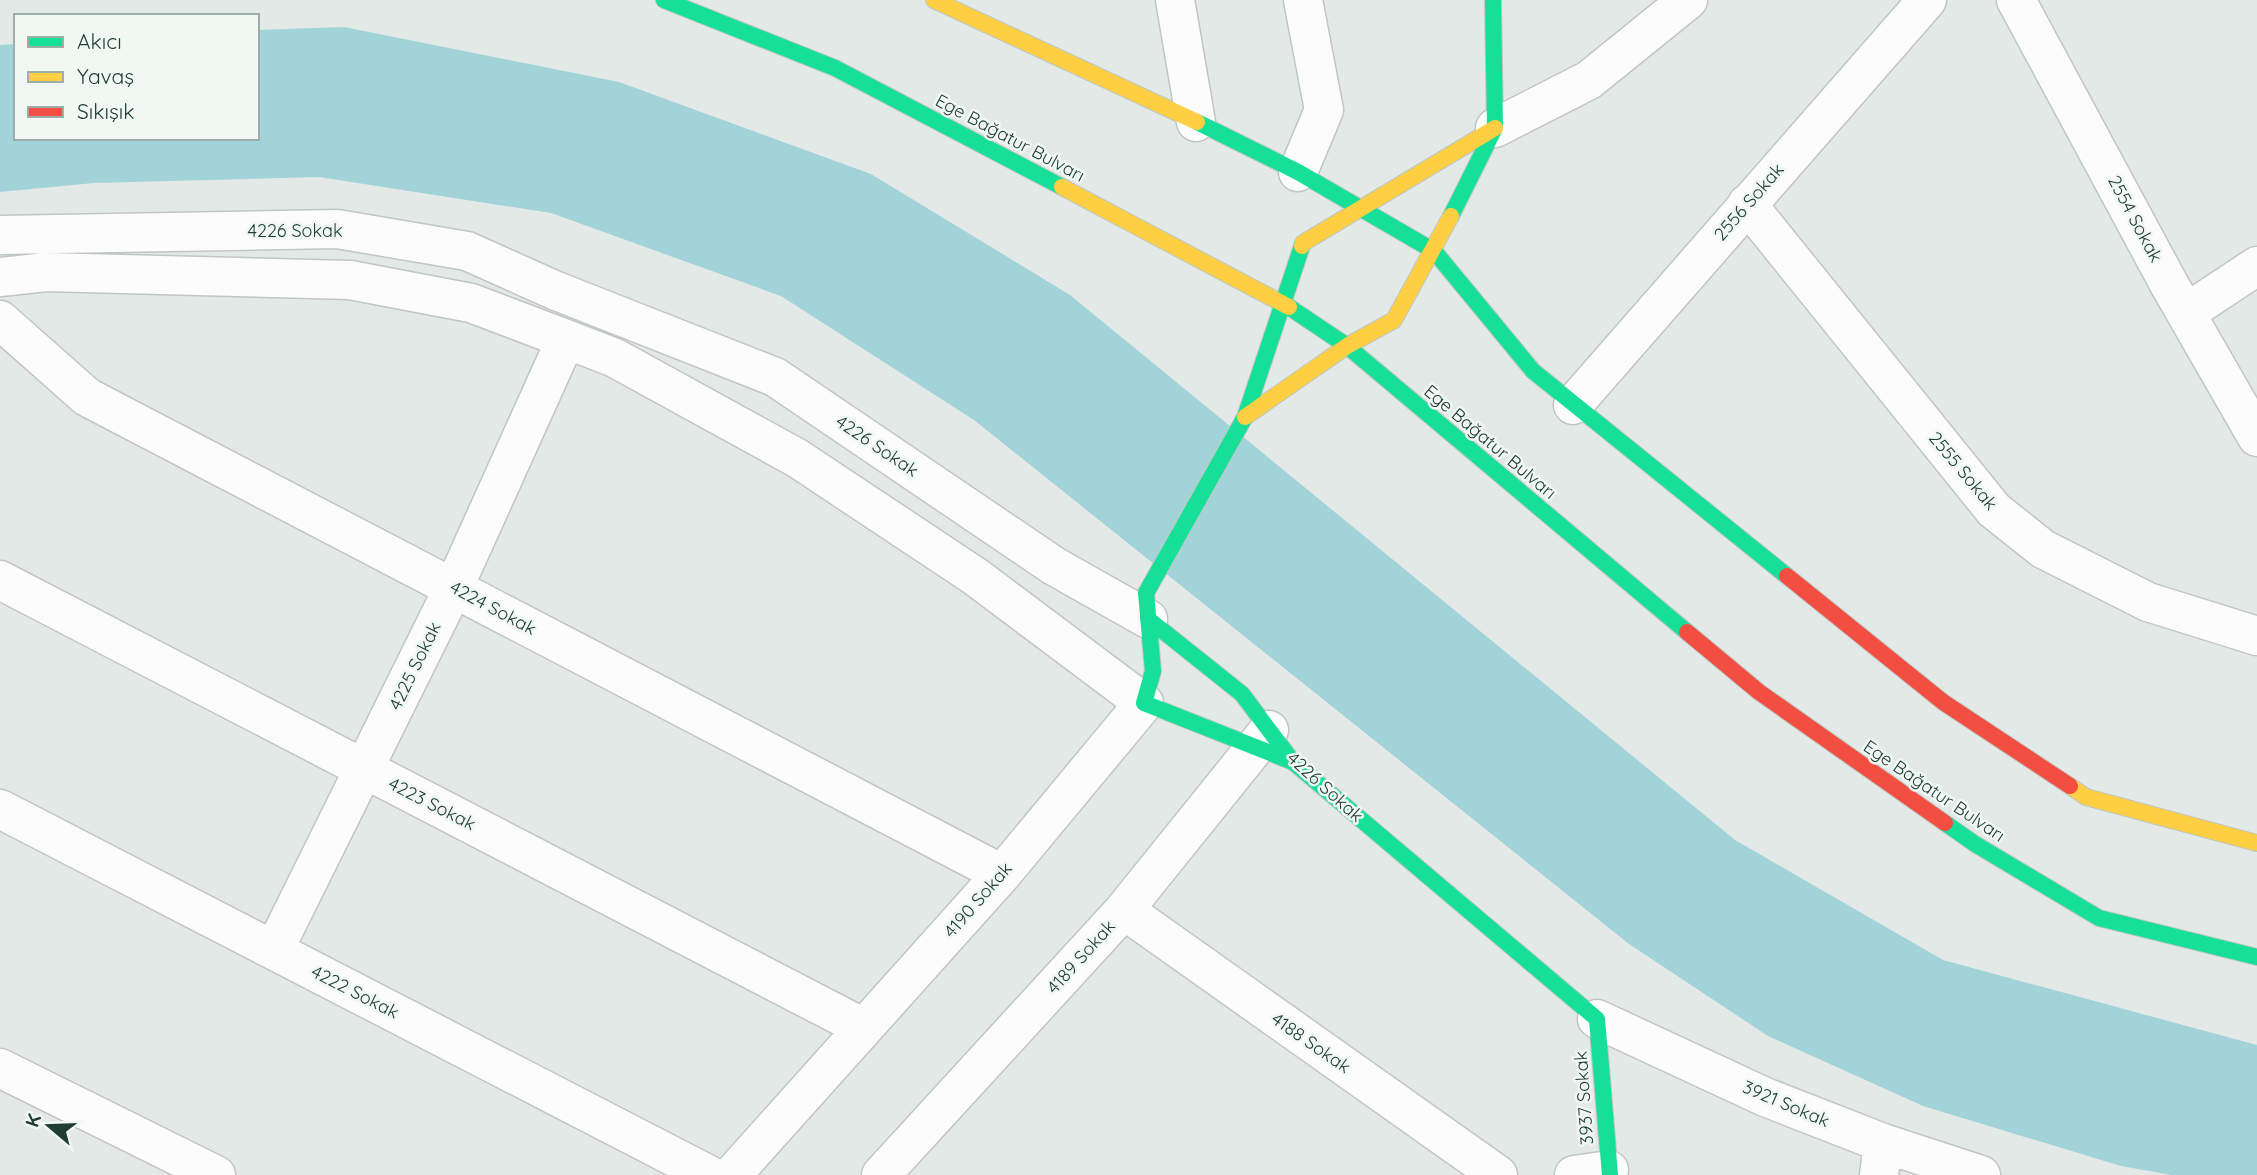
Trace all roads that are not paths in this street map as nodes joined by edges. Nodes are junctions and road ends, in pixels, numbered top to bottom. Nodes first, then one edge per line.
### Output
1 (664, 0) edge
2 (934, 0) edge
3 (1175, 0) edge
4 (1303, 0) edge
5 (1493, 0) edge
6 (1688, 0) edge
7 (1927, 0) edge
8 (2016, 0) edge
9 (949, 5) edge
10 (1196, 122) junction
11 (1495, 128) junction
12 (1298, 172) junction
13 (1747, 204) junction
14 (1360, 207) junction
15 (0, 235) edge
16 (1434, 251) junction
17 (2257, 267) edge
18 (0, 277) edge
19 (1283, 303) junction
20 (2186, 313) junction
21 (0, 320) edge
22 (566, 339) junction
23 (1347, 346) junction
24 (1573, 405) junction
25 (1245, 417) junction
26 (2257, 437) edge
27 (0, 580) edge
28 (454, 587) junction
29 (1147, 606) junction
30 (2257, 636) edge
31 (1143, 703) junction
32 (1263, 738) junction
33 (364, 769) junction
34 (0, 809) edge
35 (2257, 843) edge
36 (1002, 874) junction
37 (1124, 910) junction
38 (274, 950) junction
39 (2257, 957) edge
40 (1597, 1019) junction
41 (864, 1028) junction
42 (0, 1068) edge
43 (1881, 1159) edge
44 (1597, 1173) edge
45 (216, 1175) edge
46 (709, 1175) edge
47 (732, 1175) edge
48 (881, 1175) edge
49 (1498, 1175) edge
50 (1981, 1175) edge

1 - 19 main road, Ege Bağatur Bulvarı
2 - 9 main road
3 - 10 street
4 - 12 street
5 - 11 main road
6 - 11 street
7 - 13 street, 2556 Sokak
8 - 20 street, 2554 Sokak
9 - 10 main road
10 - 12 main road
11 - 14 main road
11 - 16 main road
12 - 14 main road
13 - 24 street, 2556 Sokak
13 - 30 street, 2555 Sokak
14 - 16 main road
14 - 19 main road
15 - 29 street, 4226 Sokak
16 - 23 main road
16 - 24 main road
17 - 20 street
18 - 22 street
19 - 23 main road, Ege Bağatur Bulvarı
19 - 25 main road
20 - 26 street, 2554 Sokak
21 - 28 street, 4224 Sokak
22 - 28 street, 4225 Sokak
22 - 31 street
23 - 25 main road
23 - 39 main road, Ege Bağatur Bulvarı
24 - 35 main road
25 - 29 main road
27 - 33 street, 4223 Sokak
28 - 33 street, 4225 Sokak
28 - 36 street, 4224 Sokak
29 - 31 main road, 4190 Sokak
29 - 32 main road, 4226 Sokak
31 - 32 main road, 4226 Sokak
31 - 36 street, 4190 Sokak
32 - 37 street, 4189 Sokak
32 - 40 main road, 4226 Sokak
33 - 38 street, 4225 Sokak
33 - 41 street, 4223 Sokak
34 - 38 street, 4222 Sokak
36 - 41 street, 4190 Sokak
37 - 48 street, 4189 Sokak
37 - 49 street, 4188 Sokak
38 - 46 street, 4222 Sokak
40 - 43 street, 3921 Sokak
40 - 44 main road, 3937 Sokak
41 - 47 street, 4190 Sokak
42 - 45 street
43 - 50 street, 3921 Sokak

